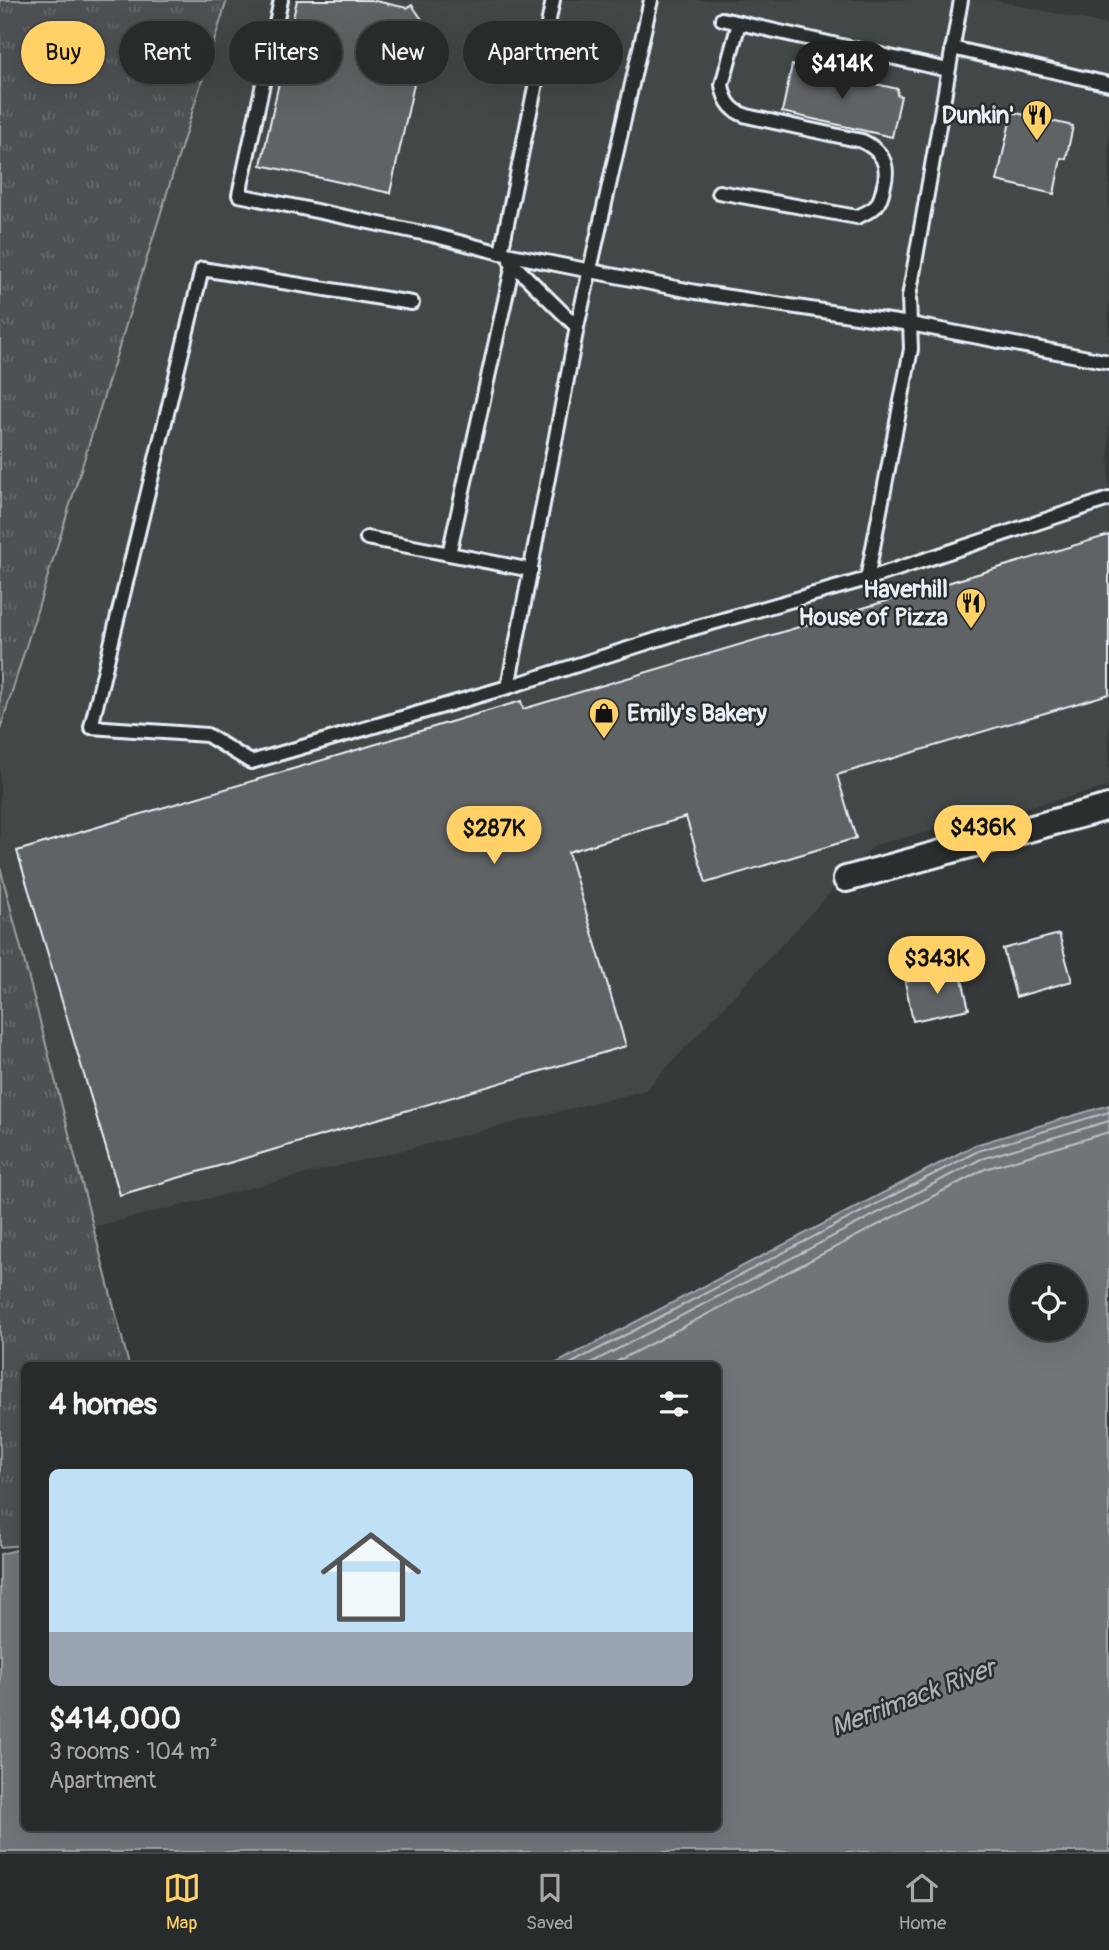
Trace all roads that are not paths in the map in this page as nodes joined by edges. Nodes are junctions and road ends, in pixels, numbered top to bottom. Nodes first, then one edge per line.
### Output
1 (281, 0) edge
2 (553, 0) edge
3 (651, 0) edge
4 (961, 0) edge
5 (722, 19) dead end
6 (739, 23) junction
7 (952, 48) junction
8 (948, 70) junction
9 (1109, 84) edge
10 (719, 192) dead end
11 (501, 253) junction
12 (513, 264) junction
13 (590, 270) junction
14 (412, 303) dead end
15 (910, 324) junction
16 (577, 327) junction
17 (1109, 362) edge
18 (1109, 499) edge
19 (368, 538) dead end
20 (449, 554) junction
21 (531, 570) junction
22 (867, 579) junction
23 (509, 687) junction
24 (1109, 807) edge
25 (846, 879) dead end

1 - 11 lane
2 - 11 lane
3 - 13 lane
4 - 7 lane
5 - 6 lane
6 - 8 lane
6 - 10 lane
7 - 8 lane
7 - 9 lane
8 - 15 lane
11 - 12 lane
11 - 13 lane
12 - 16 lane
12 - 20 lane
13 - 15 lane
13 - 16 lane
14 - 23 lane
15 - 17 lane
15 - 22 lane
16 - 21 lane
18 - 22 lane
19 - 20 lane
20 - 21 lane
21 - 23 lane
22 - 23 lane
24 - 25 street

